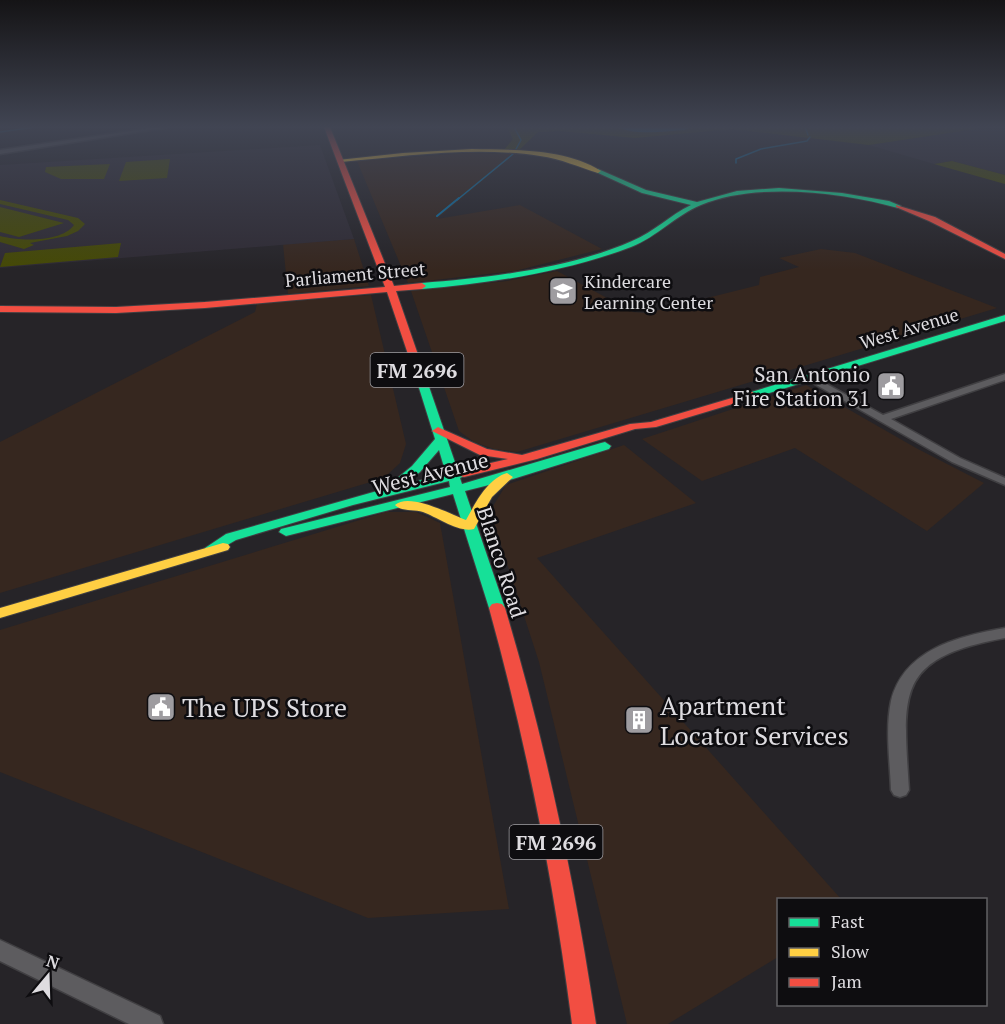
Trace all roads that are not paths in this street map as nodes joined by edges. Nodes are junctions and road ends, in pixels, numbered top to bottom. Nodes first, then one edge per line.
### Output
1 (348, 175) edge
2 (609, 175) edge
3 (697, 204) junction
4 (1005, 257) edge
5 (392, 290) junction
6 (0, 309) edge
7 (1005, 318) edge
8 (1005, 377) edge
9 (809, 378) junction
10 (882, 419) junction
11 (652, 425) junction
12 (439, 435) junction
13 (533, 456) junction
14 (508, 476) junction
15 (455, 482) junction
16 (1005, 482) edge
17 (385, 500) junction
18 (469, 526) junction
19 (0, 613) edge
20 (1005, 633) edge
21 (900, 790) dead end
22 (0, 950) edge
23 (152, 1024) edge
24 (584, 1024) edge

1 - 5 main road, Blanco Road / FM 2696
2 - 3 main road
3 - 4 main road
3 - 5 main road, Parliament Street
5 - 6 main road, Parliament Street
5 - 12 main road, Blanco Road / FM 2696
7 - 9 main road, West Avenue
8 - 10 street
9 - 10 street
9 - 11 main road, West Avenue
10 - 16 street
11 - 13 main road, West Avenue
11 - 14 main road, West Avenue
12 - 13 main road
12 - 15 main road, Blanco Road / FM 2696
12 - 17 main road
13 - 15 main road, West Avenue
14 - 15 main road, West Avenue
14 - 18 main road
15 - 17 main road, West Avenue
15 - 18 main road, Blanco Road / FM 2696
17 - 18 main road
17 - 19 main road, West Avenue
18 - 24 main road, Blanco Road / FM 2696
20 - 21 street
22 - 23 street

